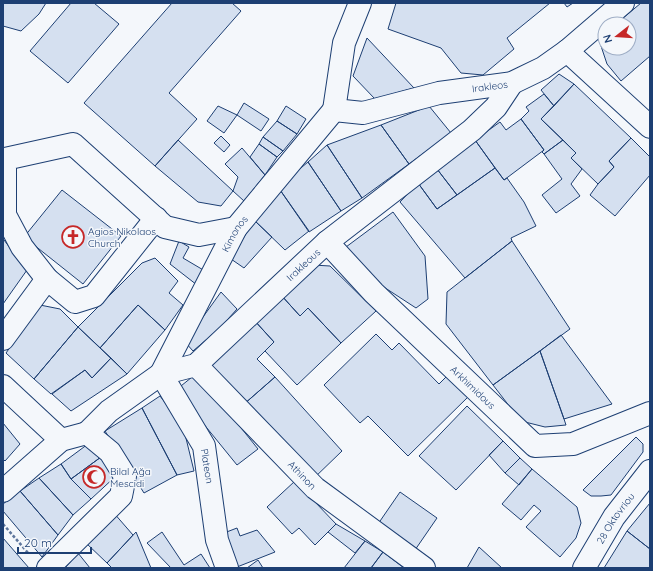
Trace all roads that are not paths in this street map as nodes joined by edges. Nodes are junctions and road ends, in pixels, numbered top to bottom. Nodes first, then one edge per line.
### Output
1 (360, 3) edge
2 (623, 3) edge
3 (567, 51) junction
4 (512, 83) junction
5 (334, 110) junction
6 (650, 127) edge
7 (156, 218) junction
8 (236, 228) junction
9 (327, 242) junction
10 (47, 279) junction
11 (3, 339) edge
12 (196, 365) junction
13 (161, 374) junction
14 (3, 386) edge
15 (650, 413) edge
16 (87, 433) junction
17 (61, 440) junction
18 (650, 470) edge
19 (3, 491) edge
20 (40, 562) edge
21 (226, 568) edge
22 (424, 568) edge
23 (584, 568) edge

1 - 5 street
2 - 3 street, Irakleos
3 - 4 street, Irakleos
3 - 6 street
4 - 5 street, Irakleos
4 - 9 street, Irakleous
5 - 8 street, Kimonos
7 - 8 street
7 - 10 street
7 - 10 street
8 - 13 street, Kimonos
9 - 12 street, Irakleous
9 - 15 street, Arkhimidous
10 - 11 street
12 - 13 street, Irakleous
12 - 22 street, Athinon
13 - 16 street, Irakleous
13 - 21 street, Plateon
14 - 17 street
16 - 17 street
16 - 20 street
17 - 19 street
18 - 23 street, 28 Oktovriou

